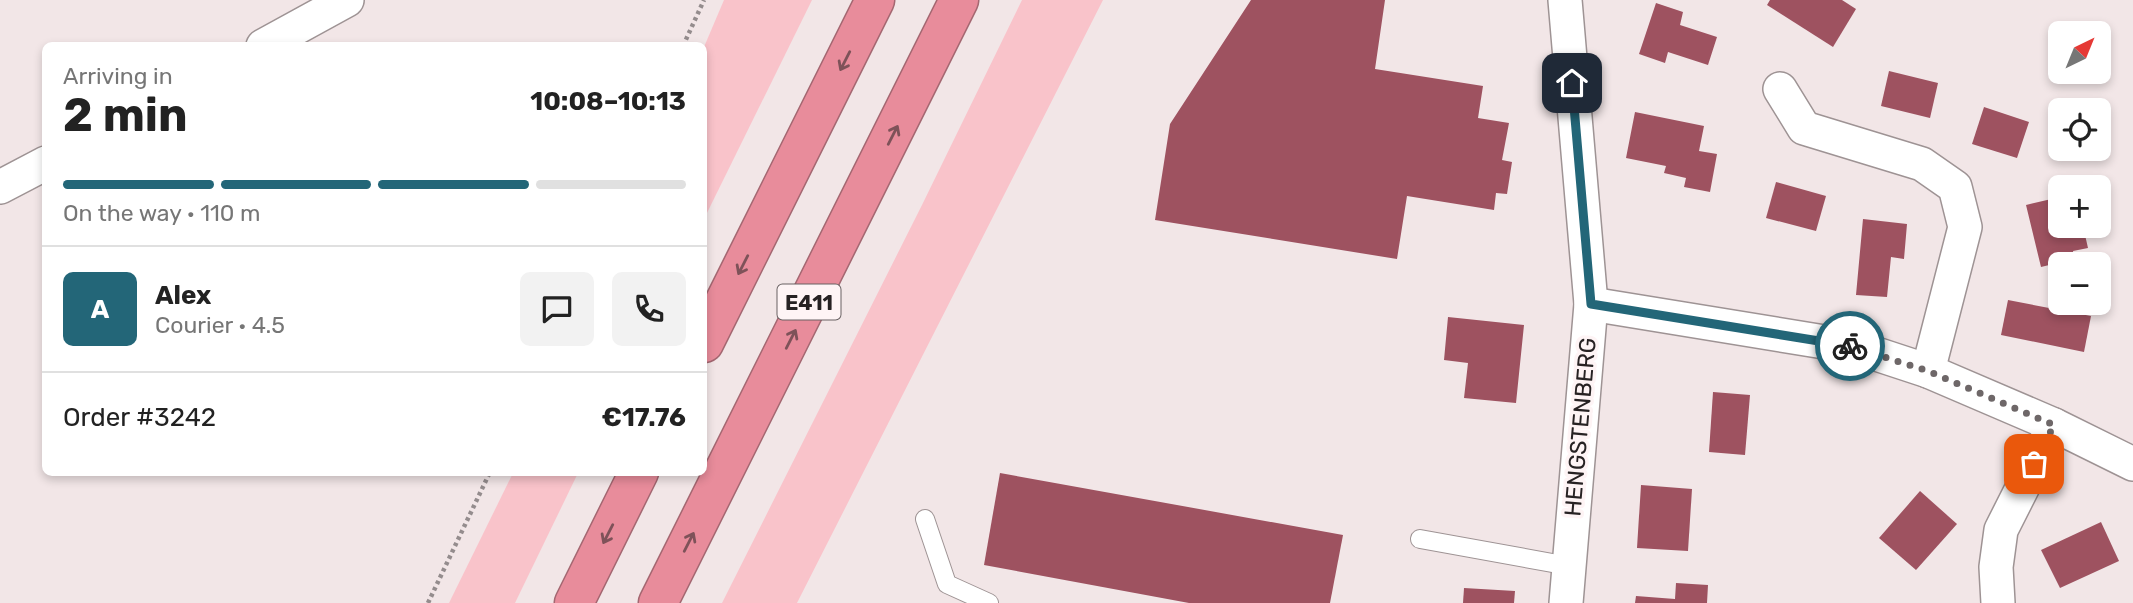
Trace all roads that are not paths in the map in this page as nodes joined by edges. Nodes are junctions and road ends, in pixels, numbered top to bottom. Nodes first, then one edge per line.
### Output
1 (347, 0) edge
2 (875, 0) edge
3 (959, 0) edge
4 (1564, 0) edge
5 (270, 42) edge
6 (1780, 89) dead end
7 (42, 165) edge
8 (0, 187) edge
9 (1591, 304) junction
10 (707, 338) edge
11 (1928, 371) junction
12 (2054, 425) junction
13 (2133, 464) edge
14 (637, 476) edge
15 (925, 519) dead end
16 (1420, 539) dead end
17 (1569, 566) junction
18 (574, 603) edge
19 (658, 603) edge
20 (989, 603) edge
21 (1566, 603) edge
22 (1998, 603) edge

1 - 5 street
2 -> 10 highway
19 -> 3 highway, E411
4 - 9 street, HENGSTENBERG
6 - 11 street
7 - 8 street
9 - 11 street
9 - 17 street, HENGSTENBERG
11 - 12 street
12 - 13 street
12 - 22 street
14 -> 18 highway
15 - 20 lane
16 - 17 lane
17 - 21 street, HENGSTENBERG

